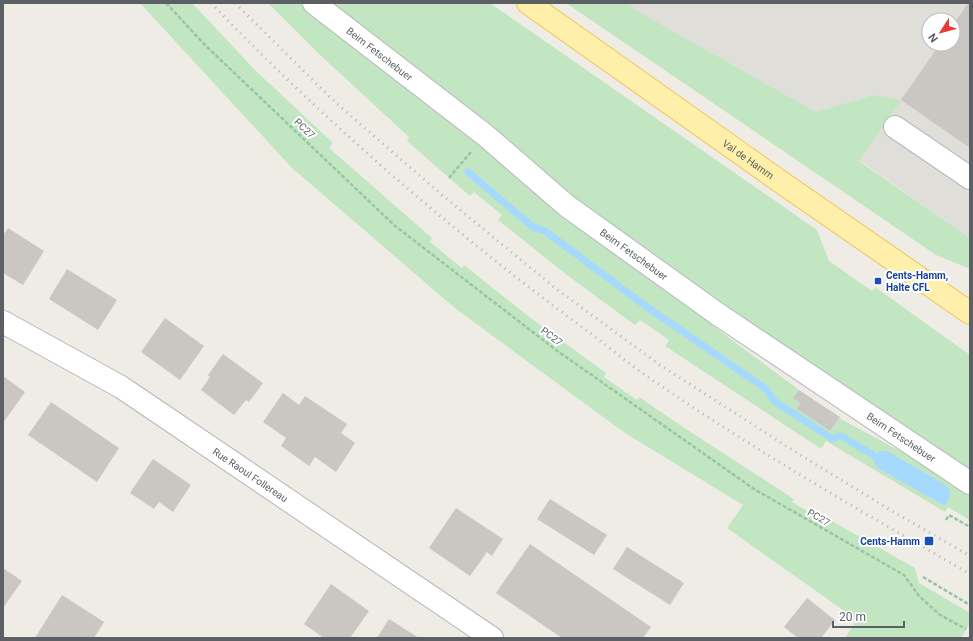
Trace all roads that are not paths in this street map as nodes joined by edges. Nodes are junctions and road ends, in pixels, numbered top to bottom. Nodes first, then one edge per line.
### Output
1 (314, 3) edge
2 (528, 3) edge
3 (895, 127) dead end
4 (970, 178) edge
5 (970, 312) edge
6 (3, 322) edge
7 (970, 483) edge
8 (492, 638) edge

1 - 7 street, Beim Fetschebuer
2 - 5 main road, Val de Hamm
3 - 4 street
6 - 8 street, Rue Raoul Follereau

